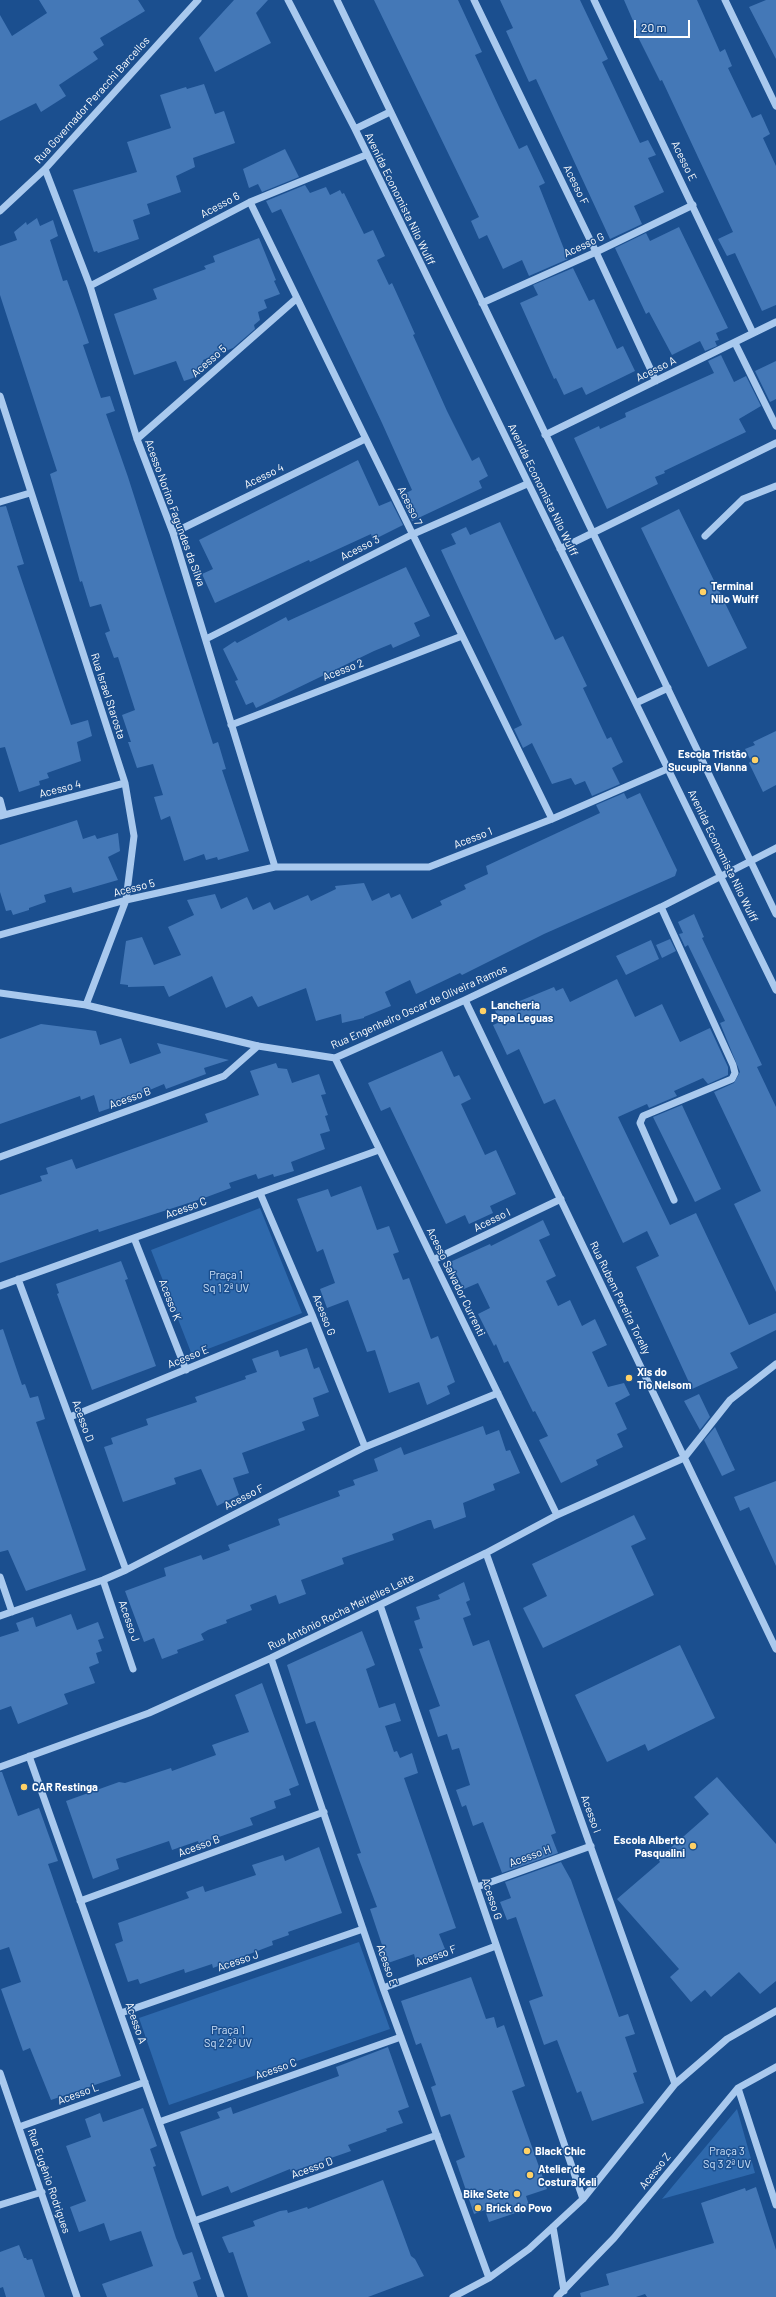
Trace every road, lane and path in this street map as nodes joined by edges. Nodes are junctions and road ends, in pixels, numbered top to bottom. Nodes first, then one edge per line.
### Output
1 (198, 0) edge
2 (288, 0) edge
3 (337, 0) edge
4 (474, 0) edge
5 (594, 0) edge
6 (725, 0) edge
7 (776, 106) edge
8 (390, 112) junction
9 (355, 129) junction
10 (366, 155) junction
11 (45, 170) junction
12 (250, 202) junction
13 (693, 205) junction
14 (0, 211) edge
15 (596, 252) junction
16 (90, 286) junction
17 (296, 299) junction
18 (482, 303) junction
19 (776, 322) edge
20 (753, 333) junction
21 (735, 343) junction
22 (656, 381) junction
23 (0, 396) edge
24 (776, 426) edge
25 (545, 435) junction
26 (137, 439) junction
27 (365, 439) junction
28 (776, 443) edge
29 (527, 484) junction
30 (776, 486) edge
31 (30, 493) junction
32 (0, 502) edge
33 (173, 533) junction
34 (593, 533) junction
35 (411, 535) junction
36 (705, 536) dead end
37 (560, 549) junction
38 (462, 636) junction
39 (206, 639) junction
40 (668, 688) junction
41 (636, 703) junction
42 (231, 725) junction
43 (667, 769) junction
44 (125, 784) junction
45 (0, 800) edge
46 (2, 815) edge
47 (552, 819) junction
48 (776, 848) edge
49 (751, 861) junction
50 (275, 867) junction
51 (721, 877) junction
52 (126, 900) junction
53 (661, 907) junction
54 (776, 914) edge
55 (0, 935) edge
56 (776, 990) edge
57 (0, 993) edge
58 (466, 1000) junction
59 (86, 1005) junction
60 (258, 1046) junction
61 (335, 1058) junction
62 (379, 1150) junction
63 (0, 1158) edge
64 (260, 1193) junction
65 (560, 1199) junction
66 (674, 1200) dead end
67 (134, 1238) junction
68 (433, 1260) junction
69 (18, 1279) junction
70 (0, 1286) edge
71 (313, 1317) junction
72 (776, 1364) edge
73 (186, 1370) junction
74 (498, 1393) junction
75 (70, 1417) junction
76 (365, 1447) junction
77 (684, 1458) junction
78 (557, 1515) junction
79 (486, 1553) junction
80 (126, 1570) junction
81 (0, 1577) edge
82 (103, 1580) junction
83 (380, 1605) junction
84 (12, 1612) junction
85 (0, 1616) edge
86 (776, 1649) edge
87 (271, 1658) junction
88 (133, 1668) dead end
89 (29, 1756) junction
90 (0, 1767) edge
91 (324, 1812) junction
92 (591, 1846) junction
93 (477, 1887) junction
94 (80, 1901) junction
95 (363, 1929) junction
96 (496, 1946) junction
97 (383, 1988) junction
98 (776, 2011) edge
99 (120, 2013) junction
100 (401, 2037) junction
101 (776, 2067) edge
102 (0, 2073) edge
103 (1, 2081) edge
104 (145, 2082) junction
105 (675, 2084) junction
106 (738, 2088) junction
107 (159, 2122) junction
108 (19, 2127) junction
109 (437, 2135) junction
110 (42, 2192) junction
111 (583, 2200) junction
112 (0, 2205) edge
113 (776, 2205) edge
114 (194, 2221) junction
115 (553, 2227) junction
116 (489, 2278) junction
117 (564, 2291) junction
118 (77, 2297) edge
119 (221, 2297) edge
120 (453, 2297) edge
121 (558, 2297) edge

1 - 11 street, Rua Governador Peracchi Barcellos
2 - 9 street, Avenida Economista Nilo Wulff
3 - 8 street, Avenida Economista Nilo Wulff
4 - 15 street, Acesso F
5 - 13 street, Acesso E
6 - 7 street
8 - 9 street
8 - 18 street, Avenida Economista Nilo Wulff
9 - 10 street, Avenida Economista Nilo Wulff
10 - 12 street, Acesso 6
10 - 29 street, Avenida Economista Nilo Wulff
11 - 14 street, Rua Governador Peracchi Barcellos
11 - 16 street, Acesso Norino Fagundes da Silva
12 - 16 street, Acesso 6
12 - 17 street, Acesso 7
13 - 15 street, Acesso G
13 - 20 street, Acesso E
15 - 18 street, Acesso G
15 - 22 street, Acesso F
16 - 26 street, Acesso Norino Fagundes da Silva
17 - 26 street, Acesso 5
17 - 27 street, Acesso 7
18 - 25 street, Avenida Economista Nilo Wulff
19 - 20 street, Acesso A
20 - 21 street, Acesso A
21 - 22 street, Acesso A
21 - 24 street
22 - 25 street, Acesso A
23 - 31 street, Rua Israel Starosta
25 - 34 street, Avenida Economista Nilo Wulff
26 - 33 street, Acesso Norino Fagundes da Silva
27 - 33 street, Acesso 4
27 - 35 street, Acesso 7
28 - 34 street
29 - 35 street, Acesso 3
29 - 37 street, Avenida Economista Nilo Wulff
30 - 36 street
31 - 32 street
31 - 44 street, Rua Israel Starosta
33 - 39 street, Acesso Norino Fagundes da Silva
34 - 37 street
34 - 40 street, Avenida Economista Nilo Wulff
35 - 38 street, Acesso 7
35 - 39 street, Acesso 3
37 - 41 street, Avenida Economista Nilo Wulff
38 - 42 street, Acesso 2
38 - 47 street, Acesso 7
39 - 42 street, Acesso Norino Fagundes da Silva
40 - 41 street
40 - 49 street, Avenida Economista Nilo Wulff
41 - 43 street, Avenida Economista Nilo Wulff
42 - 50 street, Acesso Norino Fagundes da Silva
43 - 47 street, Acesso 1
43 - 51 street, Avenida Economista Nilo Wulff
44 - 46 street, Acesso 4
44 - 52 street, Rua Israel Starosta
45 - 46 street
47 - 50 street, Acesso 1
48 - 49 street, Rua Engenheiro Oscar de Oliveira Ramos
49 - 51 street, Rua Engenheiro Oscar de Oliveira Ramos
49 - 54 street, Avenida Economista Nilo Wulff
50 - 52 street, Acesso 5
51 - 53 street, Rua Engenheiro Oscar de Oliveira Ramos
51 - 56 street, Avenida Economista Nilo Wulff
52 - 55 street, Acesso 5
52 - 59 street, Rua Israel Starosta
53 - 58 street, Rua Engenheiro Oscar de Oliveira Ramos
53 - 66 street
57 - 59 street, Rua Engenheiro Oscar de Oliveira Ramos
58 - 61 street, Rua Engenheiro Oscar de Oliveira Ramos
58 - 65 street, Rua Rubem Pereira Torelly
59 - 60 street, Rua Engenheiro Oscar de Oliveira Ramos
60 - 61 street, Rua Engenheiro Oscar de Oliveira Ramos
60 - 63 street, Acesso B
61 - 62 street, Acesso Salvador Currenti
62 - 64 street, Acesso C
62 - 68 street, Acesso Salvador Currenti
64 - 67 street, Acesso C
64 - 71 street, Acesso G
65 - 68 street, Acesso I
65 - 77 street, Rua Rubem Pereira Torelly
67 - 69 street, Acesso C
67 - 73 street, Acesso K
68 - 74 street, Acesso Salvador Currenti
69 - 70 street, Acesso C
69 - 75 street, Acesso D
71 - 73 street, Acesso E
71 - 76 street, Acesso G
72 - 77 street
73 - 75 street, Acesso E
74 - 76 street, Acesso F
74 - 78 street, Acesso Salvador Currenti
75 - 80 street, Acesso D
76 - 80 street, Acesso F
77 - 78 street, Rua Antônio Rocha Meirelles Leite
77 - 86 street, Rua Rubem Pereira Torelly
78 - 79 street, Rua Antônio Rocha Meirelles Leite
79 - 83 street, Rua Antônio Rocha Meirelles Leite
79 - 92 street, Acesso I
80 - 82 street, Acesso F
81 - 84 street
82 - 84 street, Acesso F
82 - 88 street, Acesso J
83 - 87 street, Rua Antônio Rocha Meirelles Leite
83 - 93 street, Acesso G
84 - 85 street, Acesso F
87 - 89 street, Rua Antônio Rocha Meirelles Leite
87 - 91 street, Acesso E
89 - 90 street, Rua Antônio Rocha Meirelles Leite
89 - 94 street, Acesso A
91 - 94 street, Acesso B
91 - 95 street, Acesso E
92 - 93 street, Acesso H
92 - 105 street, Acesso I
93 - 96 street, Acesso G
94 - 99 street, Acesso A
95 - 97 street, Acesso E
95 - 99 street, Acesso J
96 - 97 street, Acesso F
96 - 111 street, Acesso G
97 - 100 street, Acesso E
98 - 105 street
99 - 104 street, Acesso A
100 - 107 street, Acesso C
100 - 109 street, Acesso E
101 - 106 street, Acesso Z
102 - 103 street, Rua Eugênio Rodrigues
103 - 108 street, Rua Eugênio Rodrigues
104 - 107 street, Acesso A
104 - 108 street, Acesso L
105 - 111 street
106 - 113 street
106 - 117 street, Acesso Z
107 - 114 street, Acesso A
108 - 110 street, Rua Eugênio Rodrigues
109 - 114 street, Acesso D
109 - 116 street, Acesso E
110 - 112 street
110 - 118 street, Rua Eugênio Rodrigues
111 - 115 street
114 - 119 street, Acesso A
115 - 116 street
115 - 117 street
116 - 120 street
117 - 121 street, Acesso Z

